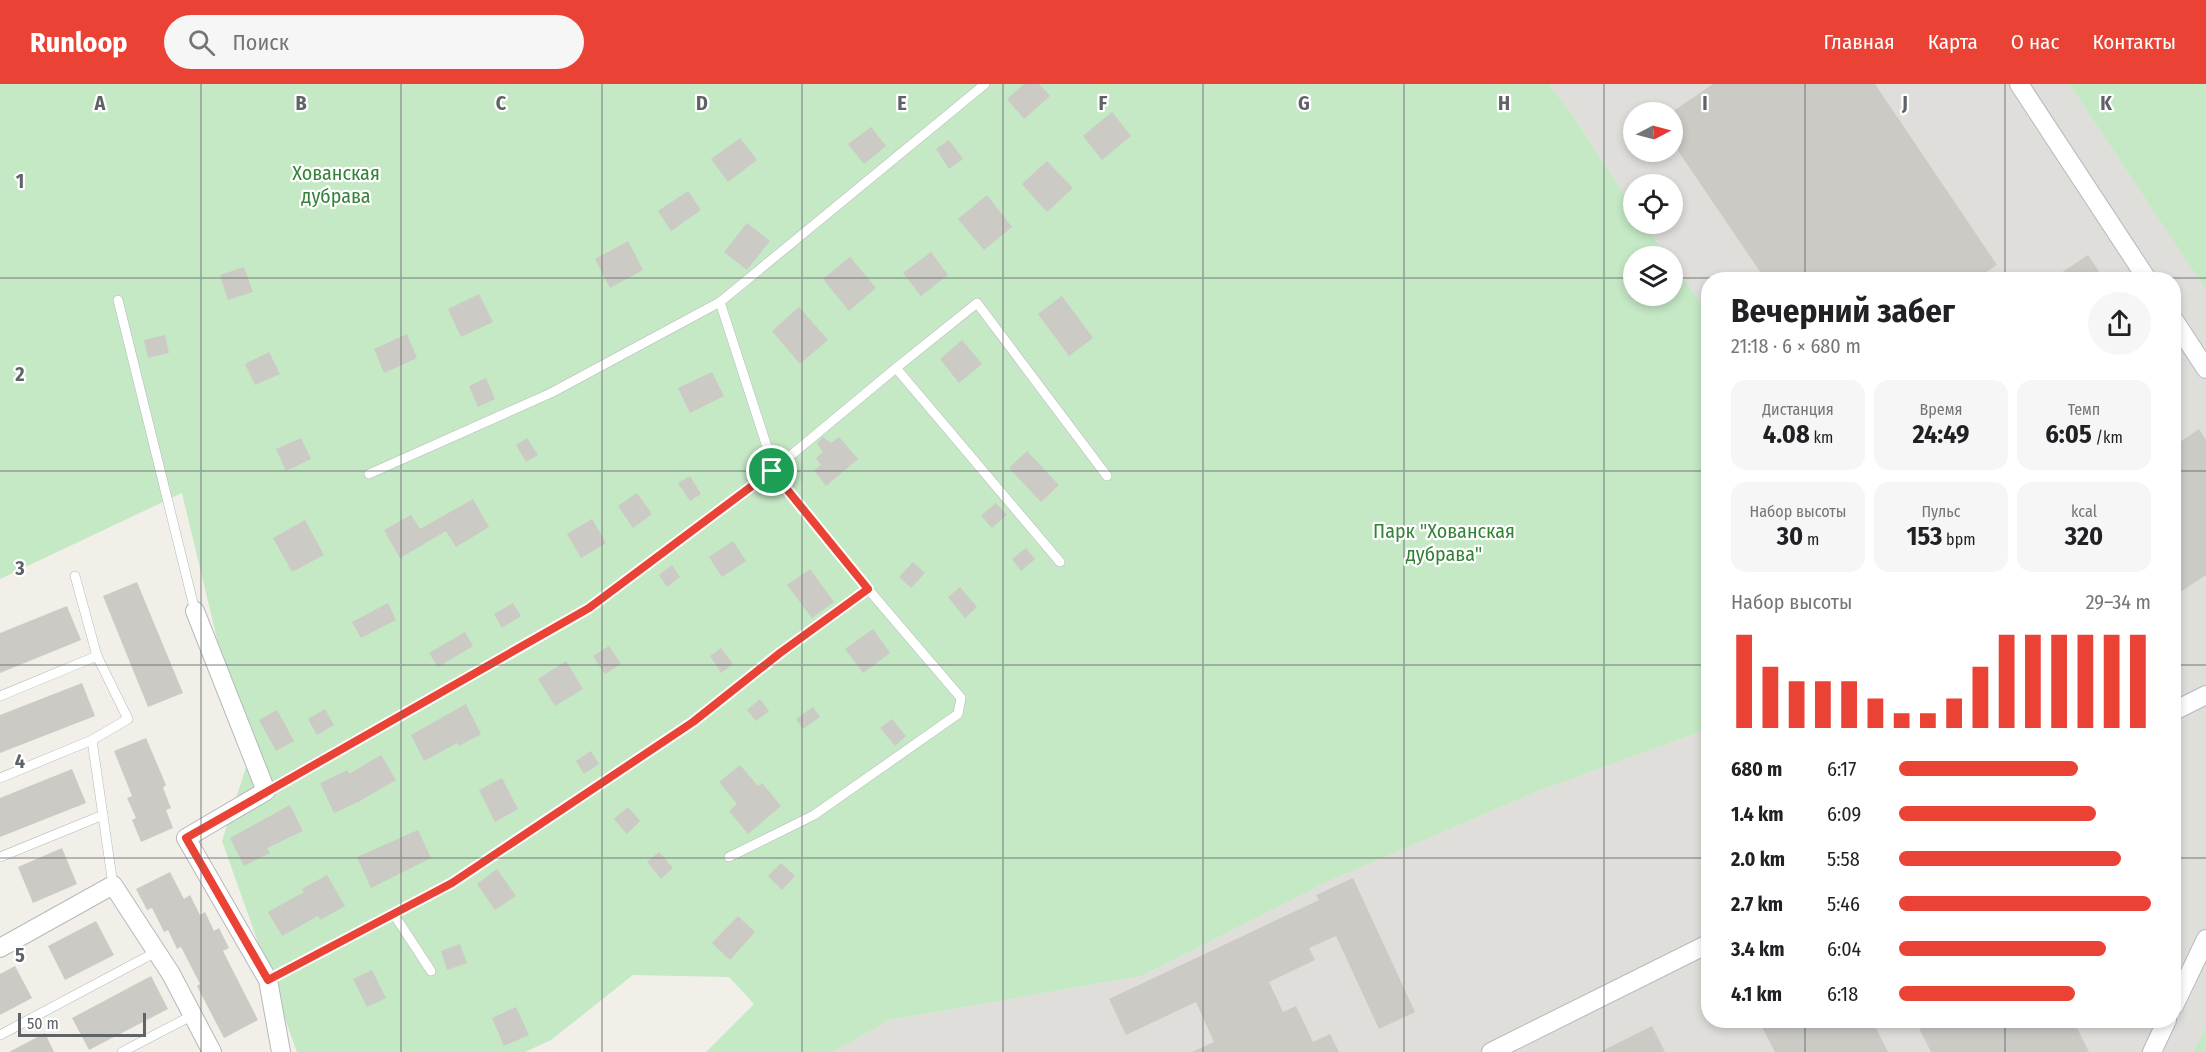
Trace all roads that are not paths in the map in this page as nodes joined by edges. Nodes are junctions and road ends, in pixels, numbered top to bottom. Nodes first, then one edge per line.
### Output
1 (985, 84) edge
2 (2019, 84) edge
3 (2142, 272) edge
4 (118, 300) dead end
5 (720, 302) junction
6 (2181, 331) edge
7 (896, 368) junction
8 (2206, 369) edge
9 (772, 471) junction
10 (369, 474) dead end
11 (1107, 476) dead end
12 (1060, 562) dead end
13 (75, 576) dead end
14 (868, 589) junction
15 (195, 611) joint
16 (97, 656) junction
17 (2206, 695) edge
18 (0, 696) edge
19 (2181, 708) edge
20 (92, 740) junction
21 (0, 778) edge
22 (266, 791) junction
23 (103, 815) junction
24 (0, 857) edge
25 (729, 857) dead end
26 (113, 885) junction
27 (393, 913) junction
28 (35, 928) junction
29 (2206, 939) edge
30 (0, 940) edge
31 (1701, 947) edge
32 (0, 948) edge
33 (156, 952) junction
34 (431, 971) dead end
35 (268, 980) junction
36 (2181, 991) edge
37 (193, 1015) junction
38 (2163, 1028) edge
39 (0, 1035) edge
40 (122, 1052) edge
41 (212, 1052) edge
42 (281, 1052) edge
43 (1491, 1052) edge
44 (2152, 1052) edge

1 - 5 lane
2 - 3 street
4 - 15 lane
5 - 9 lane
5 - 10 lane
6 - 8 street
7 - 9 lane
7 - 11 lane
7 - 12 lane
9 - 14 lane
9 - 22 lane
13 - 16 lane
14 - 25 lane
14 - 27 lane
15 - 22 street
16 - 18 lane
16 - 20 lane
17 - 19 street
20 - 21 lane
20 - 23 lane
22 - 35 street
23 - 24 lane
23 - 26 lane
26 - 28 street
26 - 33 street
27 - 34 lane
27 - 35 lane
28 - 30 street
28 - 32 street
29 - 36 street
31 - 43 street
33 - 37 street
33 - 39 lane
35 - 42 street
37 - 40 lane
37 - 41 street
38 - 44 street

